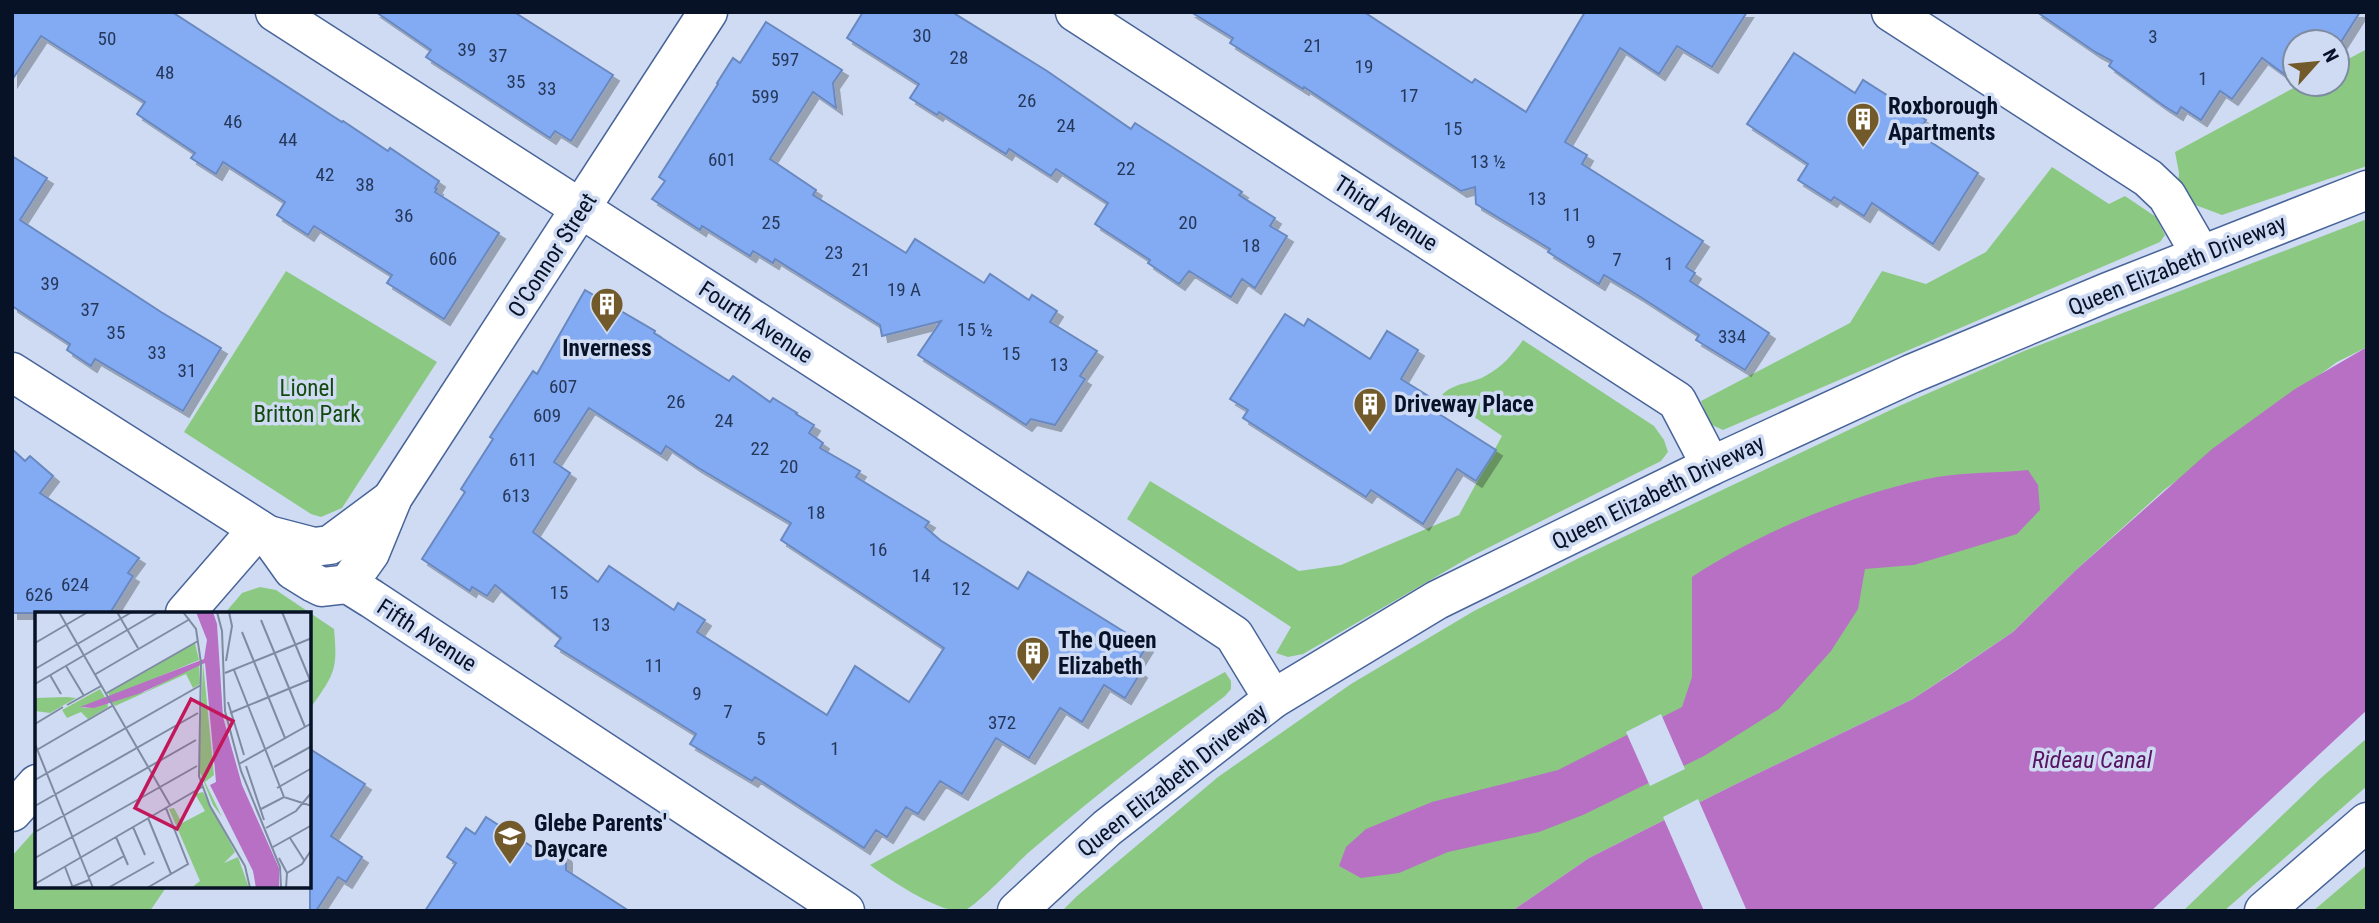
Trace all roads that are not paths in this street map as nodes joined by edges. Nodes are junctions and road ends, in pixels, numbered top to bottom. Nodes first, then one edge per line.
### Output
1 (275, 12) edge
2 (708, 12) edge
3 (1075, 12) edge
4 (1891, 12) edge
5 (2367, 190) edge
6 (582, 210) junction
7 (2201, 255) junction
8 (12, 372) edge
9 (1711, 466) junction
10 (393, 497) junction
11 (263, 532) junction
12 (348, 584) junction
13 (186, 612) edge
14 (1273, 699) junction
15 (35, 786) edge
16 (12, 812) edge
17 (2367, 822) edge
18 (845, 911) edge
19 (1017, 911) edge
20 (2264, 911) edge

1 - 6 street, Fourth Avenue
2 - 6 street, O'Connor Street
3 - 9 street, Third Avenue
4 - 7 street
5 - 7 street, Queen Elizabeth Driveway
6 - 10 street, O'Connor Street
6 - 14 street, Fourth Avenue
7 - 9 street, Queen Elizabeth Driveway
8 - 11 street
9 - 14 street, Queen Elizabeth Driveway
10 - 11 street, O'Connor Street
10 - 12 street, O'Connor Street
11 - 12 street
11 - 13 street
12 - 18 street, Fifth Avenue
14 - 19 street, Queen Elizabeth Driveway
15 - 16 street
17 - 20 street

